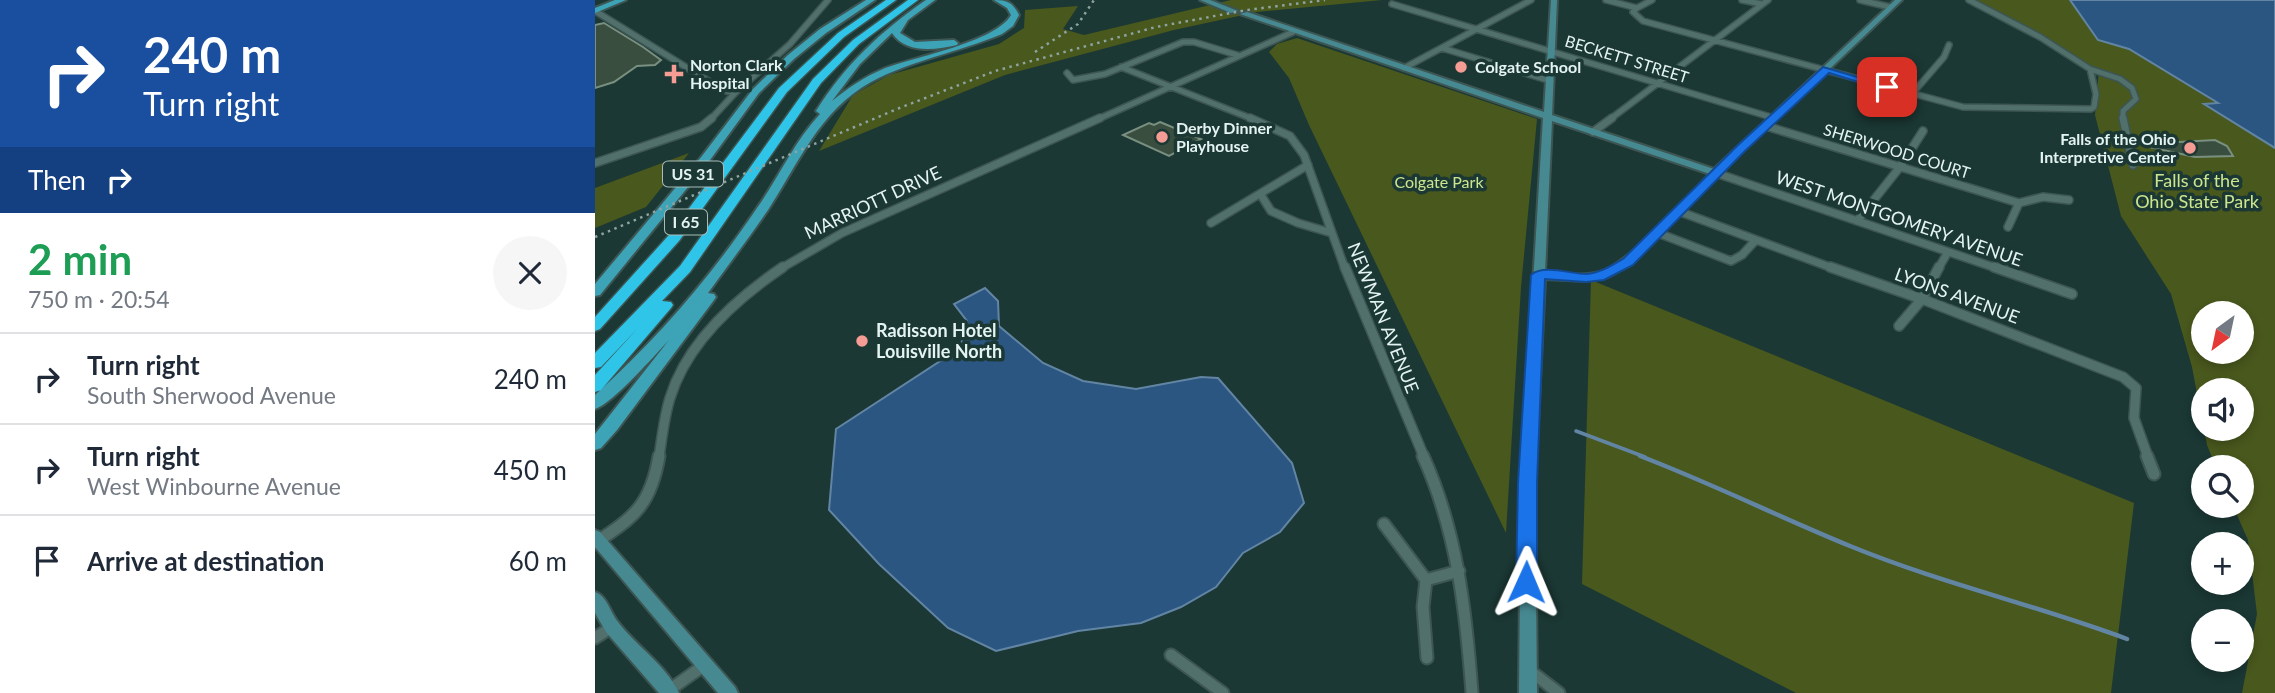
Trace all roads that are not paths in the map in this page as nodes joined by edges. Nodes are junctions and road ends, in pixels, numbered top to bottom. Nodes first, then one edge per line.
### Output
1 (622, 0) edge
2 (828, 0) edge
3 (858, 0) edge
4 (871, 0) edge
5 (931, 0) edge
6 (986, 0) edge
7 (999, 0) edge
8 (1203, 0) edge
9 (1531, 0) edge
10 (1555, 0) edge
11 (1606, 0) edge
12 (1652, 0) edge
13 (1742, 0) edge
14 (1860, 0) edge
15 (1899, 0) edge
16 (1969, 0) edge
17 (887, 2) edge
18 (1765, 2) edge
19 (1392, 5) dead end
20 (913, 6) edge
21 (1890, 7) junction
22 (1637, 8) junction
23 (595, 11) edge
24 (1234, 11) dead end
25 (1244, 14) dead end
26 (1477, 29) junction
27 (823, 31) junction
28 (1293, 32) junction
29 (1717, 40) junction
30 (1949, 45) dead end
31 (1442, 48) junction
32 (1553, 52) junction
33 (1237, 55) junction
34 (1121, 67) junction
35 (1404, 68) junction
36 (1827, 69) junction
37 (2090, 69) junction
38 (1067, 73) dead end
39 (1551, 81) junction
40 (1658, 83) junction
41 (1170, 86) junction
42 (735, 93) junction
43 (1912, 94) junction
44 (1547, 116) junction
45 (1774, 118) junction
46 (1573, 125) junction
47 (1766, 126) junction
48 (1923, 131) dead end
49 (1593, 132) junction
50 (810, 134) junction
51 (1547, 134) junction
52 (595, 163) edge
53 (1308, 165) junction
54 (2133, 165) dead end
55 (1899, 167) junction
56 (1716, 173) junction
57 (1261, 195) junction
58 (2069, 200) dead end
59 (2019, 203) junction
60 (1678, 211) junction
61 (1857, 221) junction
62 (1210, 223) dead end
63 (750, 227) junction
64 (2008, 227) dead end
65 (1332, 233) junction
66 (1658, 233) junction
67 (1755, 241) junction
68 (1948, 252) junction
69 (685, 269) junction
70 (1538, 275) junction
71 (595, 292) edge
72 (2072, 293) dead end
73 (1922, 299) junction
74 (595, 326) edge
75 (1899, 326) dead end
76 (595, 363) edge
77 (595, 386) edge
78 (595, 404) edge
79 (595, 444) edge
80 (2154, 474) dead end
81 (1384, 524) dead end
82 (596, 540) edge
83 (1459, 571) junction
84 (1426, 580) junction
85 (595, 598) edge
86 (612, 627) junction
87 (595, 638) edge
88 (1171, 655) dead end
89 (1427, 658) dead end
90 (706, 664) junction
91 (1529, 670) junction
92 (668, 692) edge
93 (729, 693) edge
94 (1223, 693) edge
95 (1472, 693) edge
96 (1528, 693) edge
97 (1559, 693) edge

1 - 23 main road
2 - 42 street
3 - 27 main road
4 - 27 main road, US 31
5 - 20 main road
6 - 20 main road
7 - 50 main road
8 - 24 street
9 - 26 street
10 - 32 street
11 - 22 street
12 - 22 street
13 - 18 street
14 - 21 street
15 - 21 street
16 - 37 street
17 - 74 highway, I 65
18 - 29 street
19 - 26 street, BECKETT STREET
20 - 50 main road
20 - 69 highway, I 65
21 - 36 street
22 - 29 street
23 - 42 street
25 - 28 street
26 - 31 street
26 - 32 street, BECKETT STREET
27 - 71 main road, US 31
28 - 33 street, MARRIOTT DRIVE
28 - 35 street
29 - 36 street
29 - 40 street
30 - 43 street
31 - 35 street
31 - 39 street
32 - 39 street
32 - 40 street, BECKETT STREET
33 - 34 street
33 - 41 street, MARRIOTT DRIVE
34 - 38 street
34 - 41 street, NEWMAN AVENUE
35 - 44 street
36 - 43 street
36 - 45 street
37 - 43 street
37 - 54 street
39 - 44 street
40 - 45 street, BECKETT STREET
40 - 49 street
41 - 53 street, NEWMAN AVENUE
41 - 82 street, MARRIOTT DRIVE
42 - 52 street
44 - 46 street
44 - 51 street
45 - 47 street
46 - 49 street
46 - 51 street
47 - 55 street, SHERWOOD COURT
47 - 56 street
48 - 55 street
49 - 56 street
50 - 63 main road
51 - 70 street
53 - 57 street
53 - 65 street, NEWMAN AVENUE
55 - 59 street, SHERWOOD COURT
55 - 61 street
56 - 60 street
56 - 61 street, WEST MONTGOMERY AVENUE
57 - 62 street
57 - 65 street
58 - 59 street
59 - 64 street
60 - 66 street
60 - 67 street, LYONS AVENUE
61 - 68 street, WEST MONTGOMERY AVENUE
63 - 78 main road
63 - 79 main road
65 - 83 street, NEWMAN AVENUE
66 - 67 street
66 - 70 street
67 - 73 street, LYONS AVENUE
68 - 72 street, WEST MONTGOMERY AVENUE
68 - 73 street
69 - 76 highway, I 65
69 - 77 highway
70 - 91 street
73 - 75 street
73 - 80 street, LYONS AVENUE
81 - 84 street
82 - 90 street
83 - 84 street
83 - 95 street, NEWMAN AVENUE
84 - 89 street
85 - 86 street
86 - 87 street
86 - 92 street
88 - 94 street
90 - 92 street
90 - 93 street
91 - 96 street
91 - 97 street

